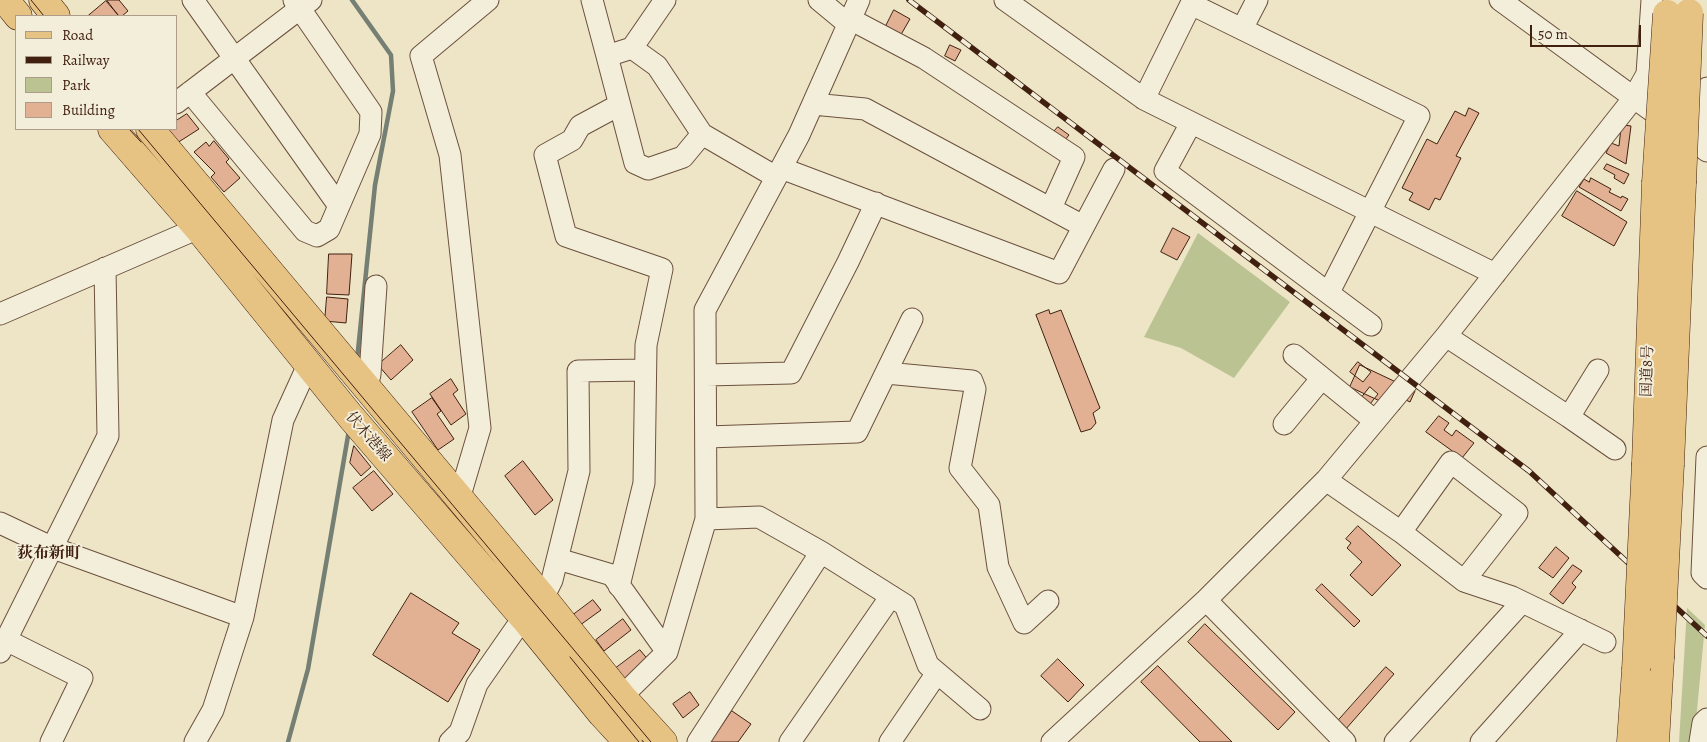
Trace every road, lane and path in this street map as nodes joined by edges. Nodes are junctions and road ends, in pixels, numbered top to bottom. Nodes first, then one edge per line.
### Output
1 (5, 0) edge
2 (43, 0) edge
3 (193, 0) edge
4 (488, 0) edge
5 (592, 0) edge
6 (666, 0) edge
7 (819, 0) edge
8 (1005, 0) edge
9 (1257, 0) edge
10 (1500, 0) edge
11 (1192, 2) edge
12 (302, 3) edge
13 (1674, 5) edge
14 (852, 14) edge
15 (17, 15) edge
16 (55, 15) edge
17 (1242, 29) junction
18 (632, 48) junction
19 (607, 56) junction
20 (234, 59) junction
21 (1707, 88) edge
22 (183, 98) edge
23 (1144, 99) junction
24 (1633, 99) junction
25 (812, 104) junction
26 (619, 105) junction
27 (1191, 123) junction
28 (113, 130) edge
29 (151, 130) edge
30 (702, 134) junction
31 (1706, 149) edge
32 (1114, 169) dead end
33 (779, 172) junction
34 (876, 203) junction
35 (339, 206) junction
36 (1051, 208) junction
37 (220, 211) junction
38 (1369, 212) junction
39 (1084, 226) junction
40 (198, 228) junction
41 (105, 268) junction
42 (1496, 274) junction
43 (376, 286) dead end
44 (1329, 292) junction
45 (0, 314) edge
46 (912, 319) dead end
47 (1371, 325) dead end
48 (1446, 336) junction
49 (1294, 355) dead end
50 (308, 365) junction
51 (645, 370) junction
52 (1598, 370) dead end
53 (886, 373) junction
54 (706, 374) junction
55 (1322, 378) junction
56 (366, 388) junction
57 (1569, 417) junction
58 (1375, 421) junction
59 (1284, 424) dead end
60 (707, 437) junction
61 (1615, 449) dead end
62 (1707, 457) edge
63 (1326, 480) junction
64 (459, 499) junction
65 (706, 519) junction
66 (0, 523) edge
67 (1401, 532) junction
68 (53, 548) junction
69 (821, 552) junction
70 (558, 559) junction
71 (1707, 578) edge
72 (1464, 580) junction
73 (619, 586) junction
74 (891, 596) junction
75 (543, 598) junction
76 (1206, 600) junction
77 (1048, 601) dead end
78 (1522, 602) junction
79 (243, 616) junction
80 (525, 619) junction
81 (1581, 630) junction
82 (1605, 642) dead end
83 (3, 646) edge
84 (667, 652) junction
85 (1648, 664) junction
86 (937, 673) junction
87 (622, 697) junction
88 (980, 709) dead end
89 (602, 714) junction
90 (1707, 719) edge
91 (1338, 740) edge
92 (51, 742) edge
93 (195, 742) edge
94 (450, 742) edge
95 (628, 742) edge
96 (663, 742) edge
97 (698, 742) edge
98 (790, 742) edge
99 (890, 742) edge
100 (1052, 742) edge
101 (1395, 742) edge
102 (1481, 742) edge
103 (1632, 742) edge
104 (1655, 742) edge
105 (1700, 742) edge

1 - 15 main road
2 - 16 main road
3 - 20 street
4 - 64 street
5 - 19 street
6 - 18 street
7 - 14 street
8 - 23 street
9 - 17 street
10 - 24 street
11 - 17 street
11 - 23 street
12 - 20 street
12 - 35 street
13 - 24 street
13 - 85 main road, 国道8号, bridge
14 - 25 street
14 - 36 street
17 - 38 street
18 - 19 street
18 - 30 street
19 - 26 street
20 - 22 street
20 - 35 street
21 - 31 street
22 - 35 street
23 - 27 street
24 - 31 street
24 - 42 street
25 - 33 street
25 - 36 street
26 - 30 street
26 - 51 street
27 - 38 street
27 - 44 street
28 - 40 main road, 伏木港線
29 - 37 main road, 伏木港線
30 - 33 street
32 - 39 street
33 - 34 street
33 - 54 street
34 - 39 street
34 - 54 street
36 - 39 street
37 - 40 street
37 - 56 main road, 伏木港線
38 - 42 street
38 - 44 street
40 - 41 street
40 - 50 main road, 伏木港線
41 - 45 street
41 - 68 street
42 - 48 street
43 - 56 street
44 - 47 street
46 - 53 street
48 - 57 street
48 - 58 street
49 - 55 street
50 - 79 street
50 - 80 main road, 伏木港線
51 - 70 street
51 - 73 street
52 - 57 street
53 - 60 street
53 - 77 street
54 - 60 street
55 - 58 street
55 - 59 street
56 - 64 main road, 伏木港線
57 - 61 street
58 - 63 street
60 - 65 street
62 - 71 street
63 - 67 street
63 - 76 street
64 - 75 main road, 伏木港線
65 - 69 street
65 - 84 street
66 - 68 street
67 - 72 street
67 - 72 street
68 - 79 street
68 - 83 street
69 - 74 street
69 - 97 street
70 - 73 street
70 - 75 street
72 - 78 street
73 - 84 street
74 - 86 street
74 - 98 street
75 - 80 street
75 - 87 main road, 伏木港線
76 - 91 street
76 - 100 street
78 - 81 street
78 - 101 street
79 - 93 street
80 - 89 main road, 伏木港線
80 - 94 street
81 - 82 street
81 - 102 street
83 - 92 street
84 - 87 street
85 - 103 main road, 国道8号
85 - 104 main road, 国道8号
86 - 88 street
86 - 99 street
87 - 89 street
87 - 96 main road, 伏木港線
89 - 95 main road, 伏木港線
90 - 105 street

